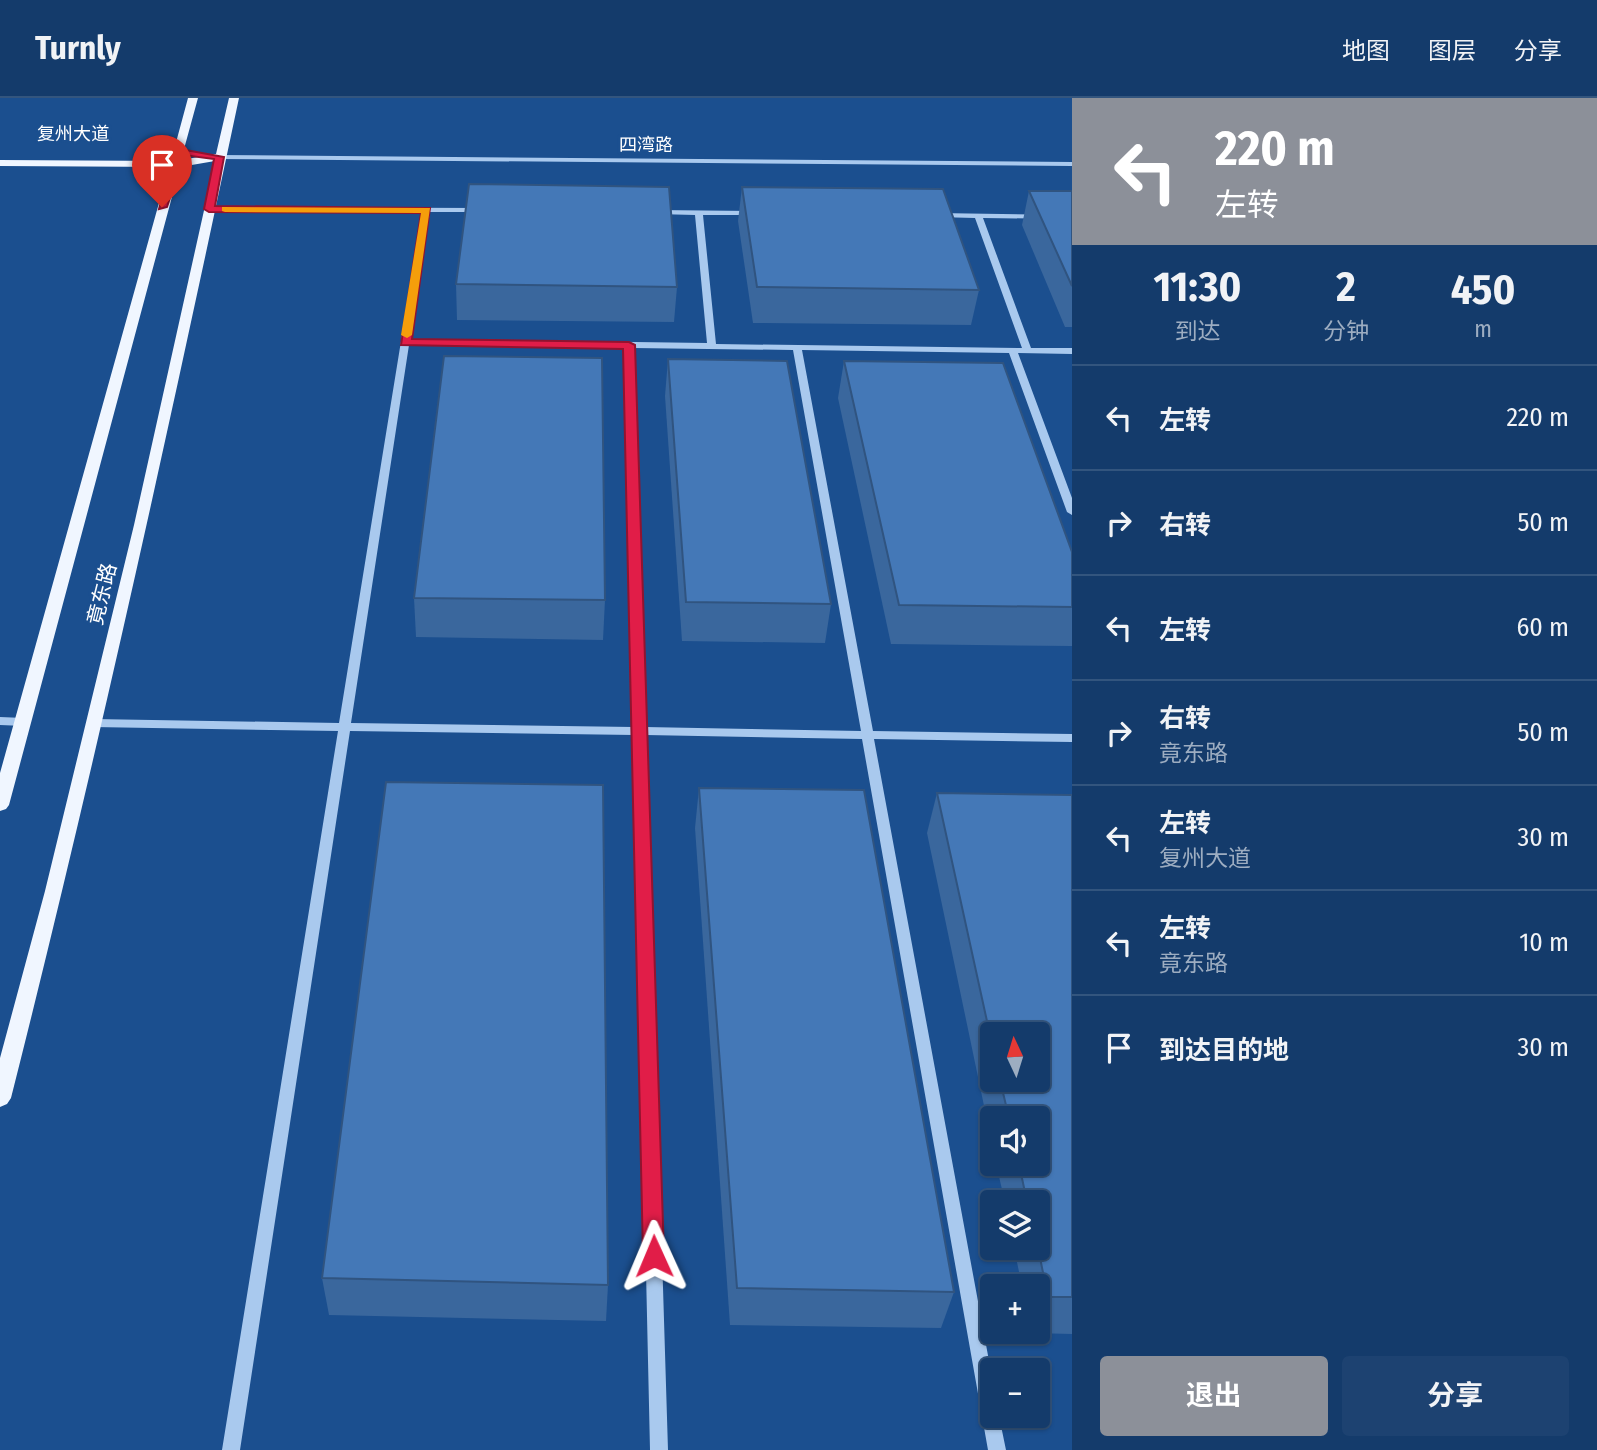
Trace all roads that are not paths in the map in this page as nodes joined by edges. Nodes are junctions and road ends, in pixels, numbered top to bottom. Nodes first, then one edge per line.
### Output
1 (193, 98) edge
2 (234, 98) edge
3 (0, 151) edge
4 (14, 151) dead end
5 (69, 151) dead end
6 (83, 151) dead end
7 (166, 152) dead end
8 (219, 157) junction
9 (178, 158) junction
10 (0, 163) edge
11 (1072, 164) edge
12 (209, 209) junction
13 (426, 210) junction
14 (495, 211) edge
15 (644, 212) edge
16 (699, 213) junction
17 (769, 214) edge
18 (922, 215) edge
19 (978, 216) junction
20 (1072, 217) edge
21 (405, 342) junction
22 (629, 345) junction
23 (712, 346) junction
24 (797, 347) junction
25 (1012, 350) junction
26 (1028, 351) junction
27 (1072, 351) edge
28 (1072, 512) edge
29 (0, 721) edge
30 (24, 722) junction
31 (93, 723) junction
32 (346, 725) junction
33 (640, 731) junction
34 (867, 734) junction
35 (1072, 738) edge
36 (0, 805) edge
37 (0, 1098) edge
38 (232, 1450) edge
39 (659, 1450) edge
40 (996, 1450) edge

1 - 9 main road, 竟东路
2 - 8 main road, 竟东路
3 - 4 main road, 复州大道
5 - 6 main road, 复州大道
7 - 9 main road, 复州大道
8 - 9 main road, 复州大道
8 - 11 street, 四湾路
8 - 12 main road, 竟东路
9 - 10 main road, 复州大道
9 - 30 main road, 竟东路
12 - 13 street
12 - 31 main road, 竟东路
13 - 14 street
13 - 21 street
15 - 16 street
16 - 17 street
16 - 23 lane
18 - 19 street
19 - 20 street
19 - 26 street
21 - 22 street
21 - 32 street
22 - 23 street
22 - 33 street
23 - 24 street
24 - 25 street
24 - 34 street
25 - 26 street
25 - 28 street
26 - 27 street
29 - 30 street
30 - 36 main road, 竟东路
31 - 32 street
31 - 37 main road, 竟东路
32 - 33 street
32 - 38 street
33 - 34 street
33 - 39 street
34 - 35 street
34 - 40 street

